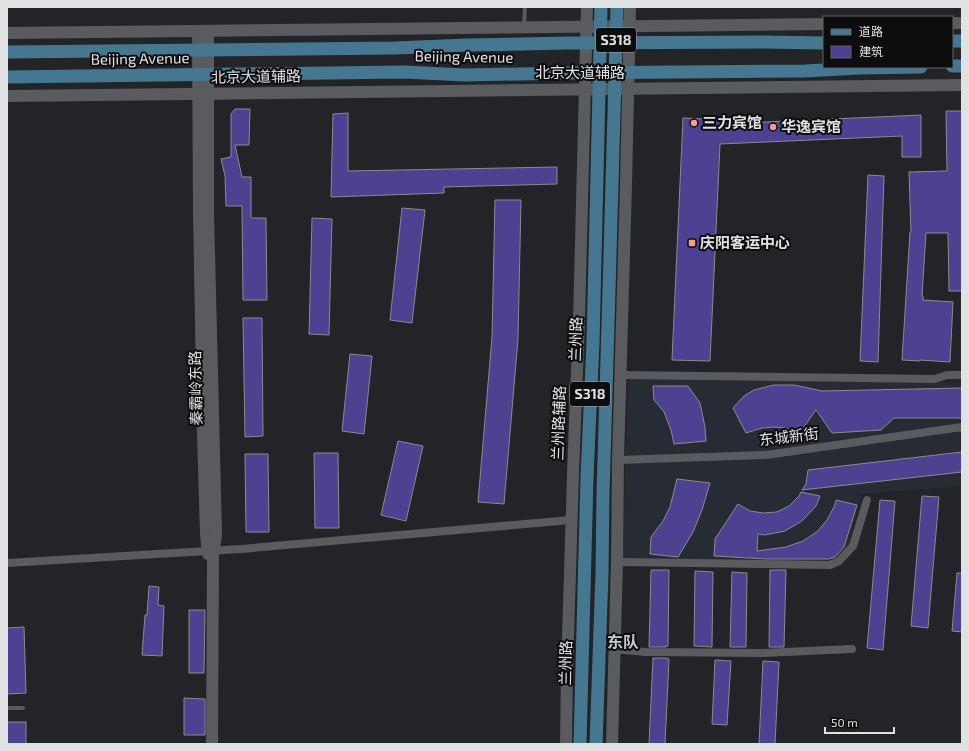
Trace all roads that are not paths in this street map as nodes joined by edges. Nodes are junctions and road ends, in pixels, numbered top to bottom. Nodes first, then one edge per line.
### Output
1 (525, 7) edge
2 (587, 7) edge
3 (601, 7) edge
4 (617, 7) edge
5 (630, 7) edge
6 (823, 24) edge
7 (616, 26) junction
8 (630, 26) junction
9 (587, 27) junction
10 (601, 27) junction
11 (524, 28) junction
12 (203, 31) junction
13 (7, 33) edge
14 (586, 43) junction
15 (600, 43) junction
16 (616, 43) junction
17 (630, 43) junction
18 (823, 43) edge
19 (203, 50) junction
20 (7, 52) edge
21 (858, 68) edge
22 (629, 72) junction
23 (586, 73) junction
24 (600, 73) junction
25 (615, 73) junction
26 (203, 74) junction
27 (7, 77) edge
28 (962, 85) edge
29 (585, 89) junction
30 (599, 89) junction
31 (615, 89) junction
32 (628, 89) junction
33 (203, 94) junction
34 (7, 96) edge
35 (620, 375) junction
36 (962, 375) edge
37 (962, 427) edge
38 (618, 460) junction
39 (867, 500) dead end
40 (571, 520) junction
41 (211, 551) junction
42 (7, 562) edge
43 (617, 562) junction
44 (614, 649) junction
45 (852, 649) dead end
46 (7, 708) edge
47 (23, 708) dead end
48 (208, 744) edge
49 (212, 744) edge
50 (566, 744) edge
51 (580, 744) edge
52 (596, 744) edge
53 (612, 744) edge

1 - 11 lane
2 - 9 street, 兰州路辅路
3 - 10 main road, 兰州路 / S318
4 - 7 main road, S318
5 - 8 street
6 - 8 street
7 - 8 street
7 - 10 street
7 - 16 main road, S318
8 - 17 street
9 - 10 street
9 - 11 street
9 - 14 street, 兰州路辅路
10 - 15 main road, 兰州路 / S318
11 - 12 street
12 - 13 street
12 - 19 street, 秦霸岭东路
14 - 15 main road, Beijing Avenue
14 - 19 main road, Beijing Avenue
14 - 23 street, 兰州路辅路
15 - 16 main road, Beijing Avenue
15 - 24 main road, 兰州路 / S318
16 - 17 main road, Beijing Avenue
16 - 25 main road, S318
17 - 18 main road, Beijing Avenue
17 - 22 street
19 - 20 main road, Beijing Avenue
19 - 26 street, 秦霸岭东路
21 - 22 main road, Beijing Avenue
22 - 25 main road, Beijing Avenue
22 - 32 street
23 - 24 main road, Beijing Avenue
23 - 26 main road, Beijing Avenue
23 - 29 street, 兰州路辅路
24 - 25 main road, Beijing Avenue
24 - 30 main road, 兰州路 / S318
25 - 31 main road, S318
26 - 27 main road, Beijing Avenue
26 - 33 street, 秦霸岭东路
28 - 32 street, 北京大道辅路
29 - 30 street, 北京大道辅路
29 - 33 street, 北京大道辅路
29 - 40 street, 兰州路辅路
30 - 31 street, 北京大道辅路
30 - 51 main road, 兰州路 / S318
31 - 32 street, 北京大道辅路
31 - 52 main road, S318
32 - 35 street
33 - 34 street, 北京大道辅路
33 - 41 street, 秦霸岭东路
35 - 36 street
35 - 38 street
37 - 38 street, 东城新街
38 - 43 street
39 - 43 street
40 - 41 street
40 - 50 street, 兰州路辅路
41 - 42 street
41 - 48 street, 秦霸岭东路
41 - 49 street, 秦霸岭东路
43 - 44 street
44 - 45 street
44 - 53 street
46 - 47 lane

